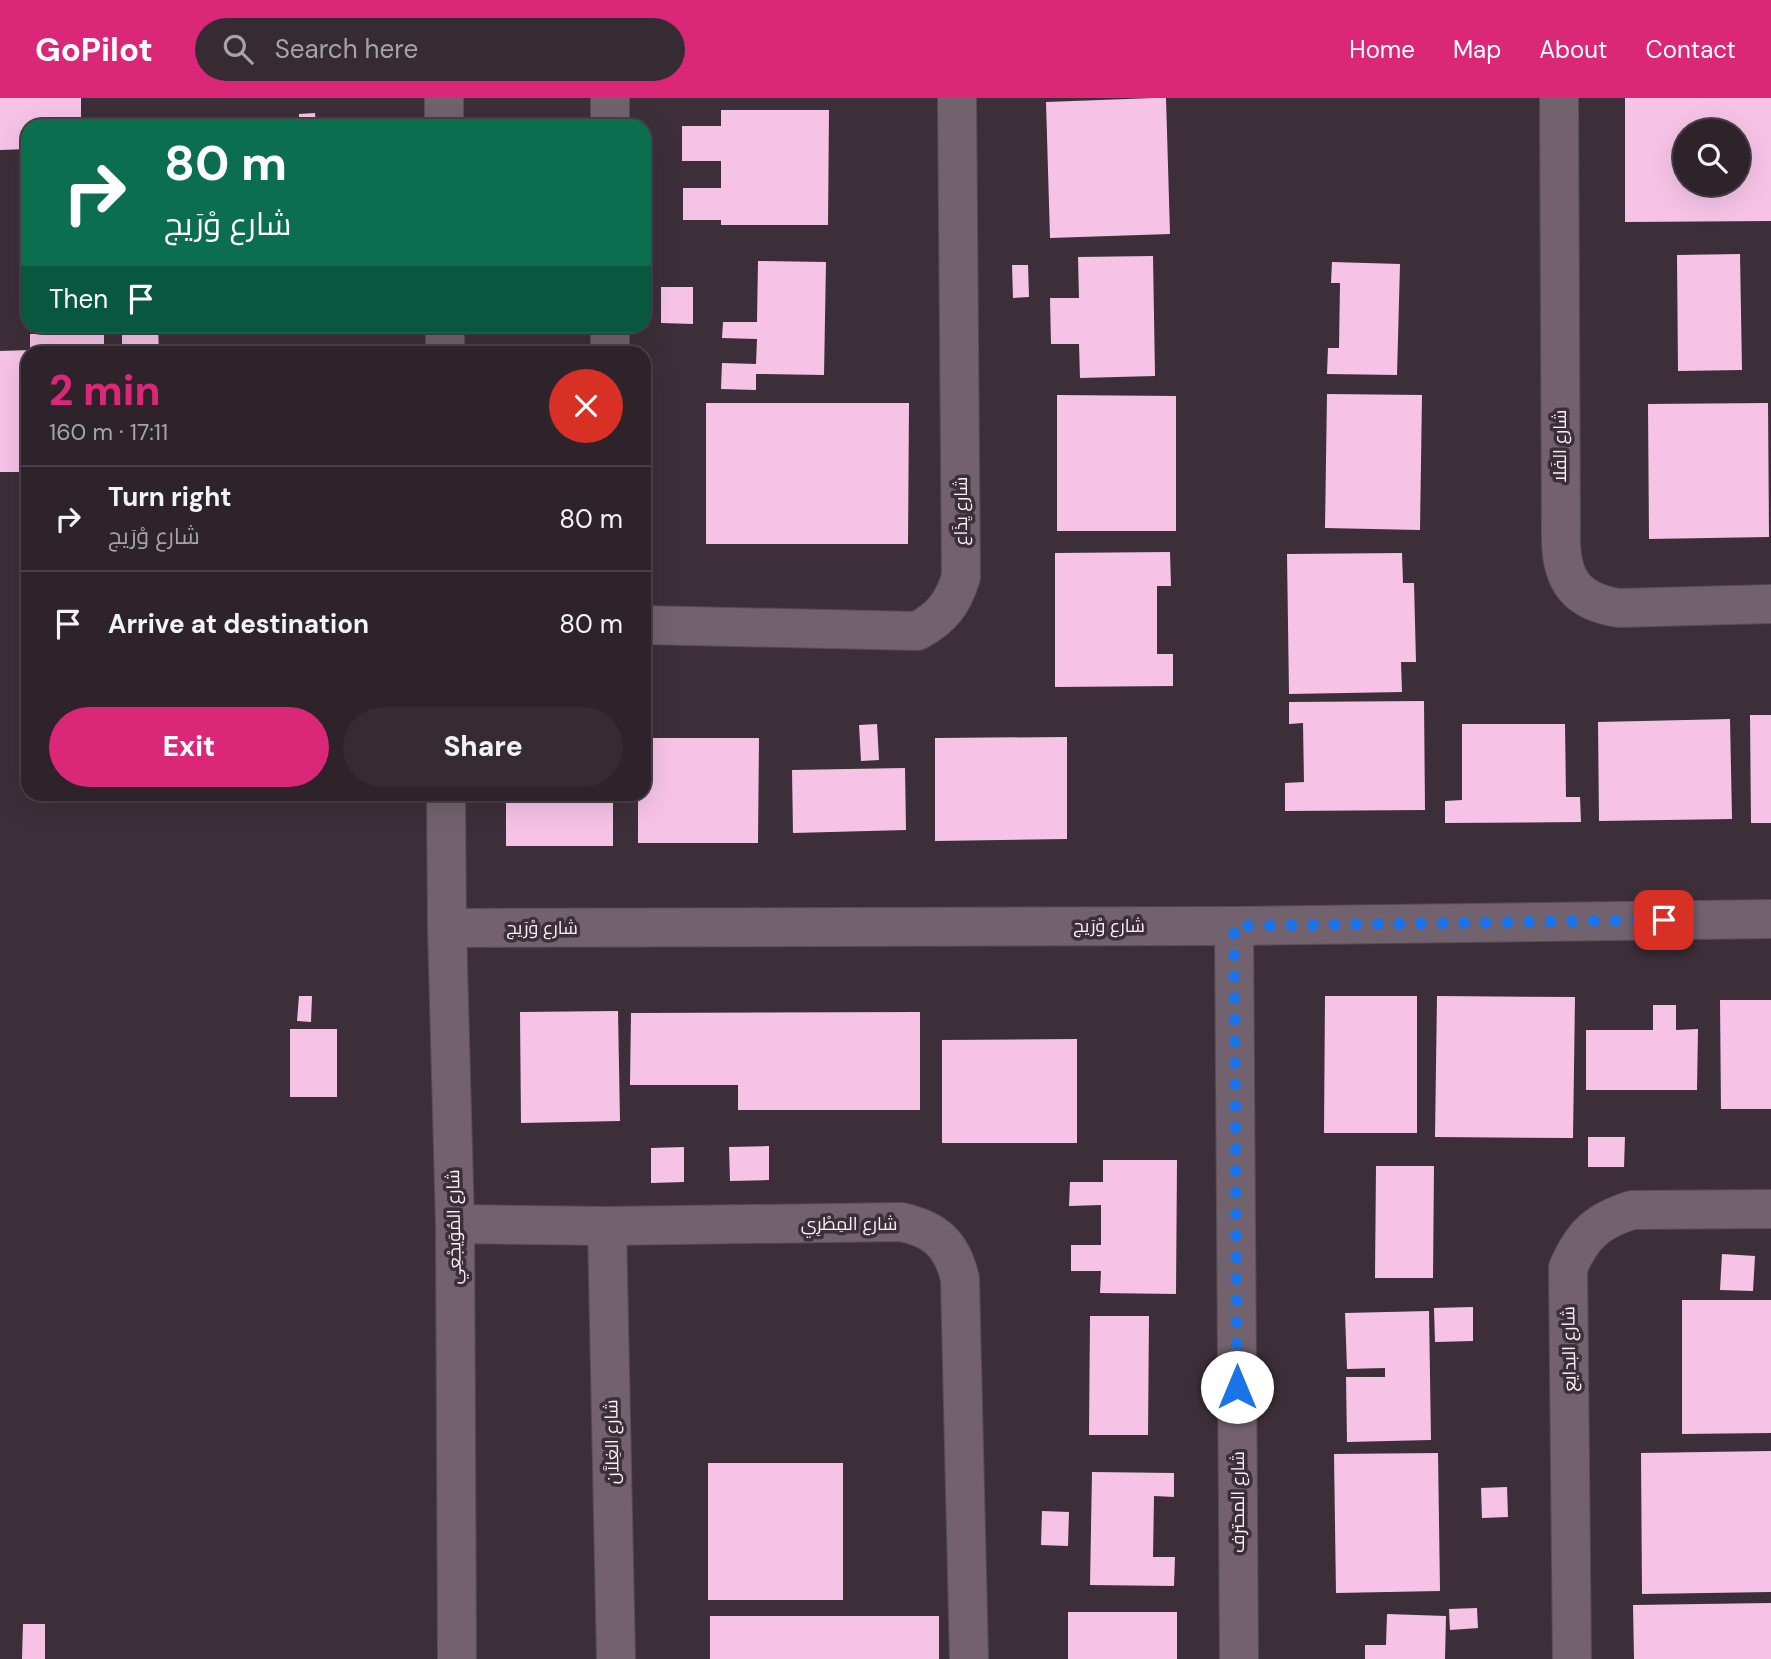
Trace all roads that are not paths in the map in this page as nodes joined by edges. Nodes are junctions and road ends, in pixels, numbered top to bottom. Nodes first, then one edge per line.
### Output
1 (444, 98) edge
2 (610, 98) edge
3 (957, 98) edge
4 (1559, 98) edge
5 (444, 119) edge
6 (610, 119) edge
7 (1771, 604) edge
8 (651, 625) edge
9 (446, 801) edge
10 (1771, 919) edge
11 (1234, 926) junction
12 (447, 928) junction
13 (1771, 1209) edge
14 (455, 1224) junction
15 (607, 1226) junction
16 (457, 1659) edge
17 (616, 1659) edge
18 (969, 1659) edge
19 (1239, 1659) edge
20 (1572, 1659) edge

1 - 5 street
2 - 6 street
3 - 8 street, شارع يِذَاع
4 - 7 street, شارع الفَلا
9 - 12 street, شارع المُوَيجْعِي
10 - 11 street, شارع وْرَيج
11 - 12 street, شارع وْرَيج
11 - 19 street, شارع المحترف
12 - 14 street, شارع المُوَيجْعِي
13 - 20 street, شارع البدايع
14 - 15 street, شارع المِطْرِي
14 - 16 street, شارع المُوَيجْعِي
15 - 17 street, شارع الغِلاَّن
15 - 18 street, شارع المِطْرِي

